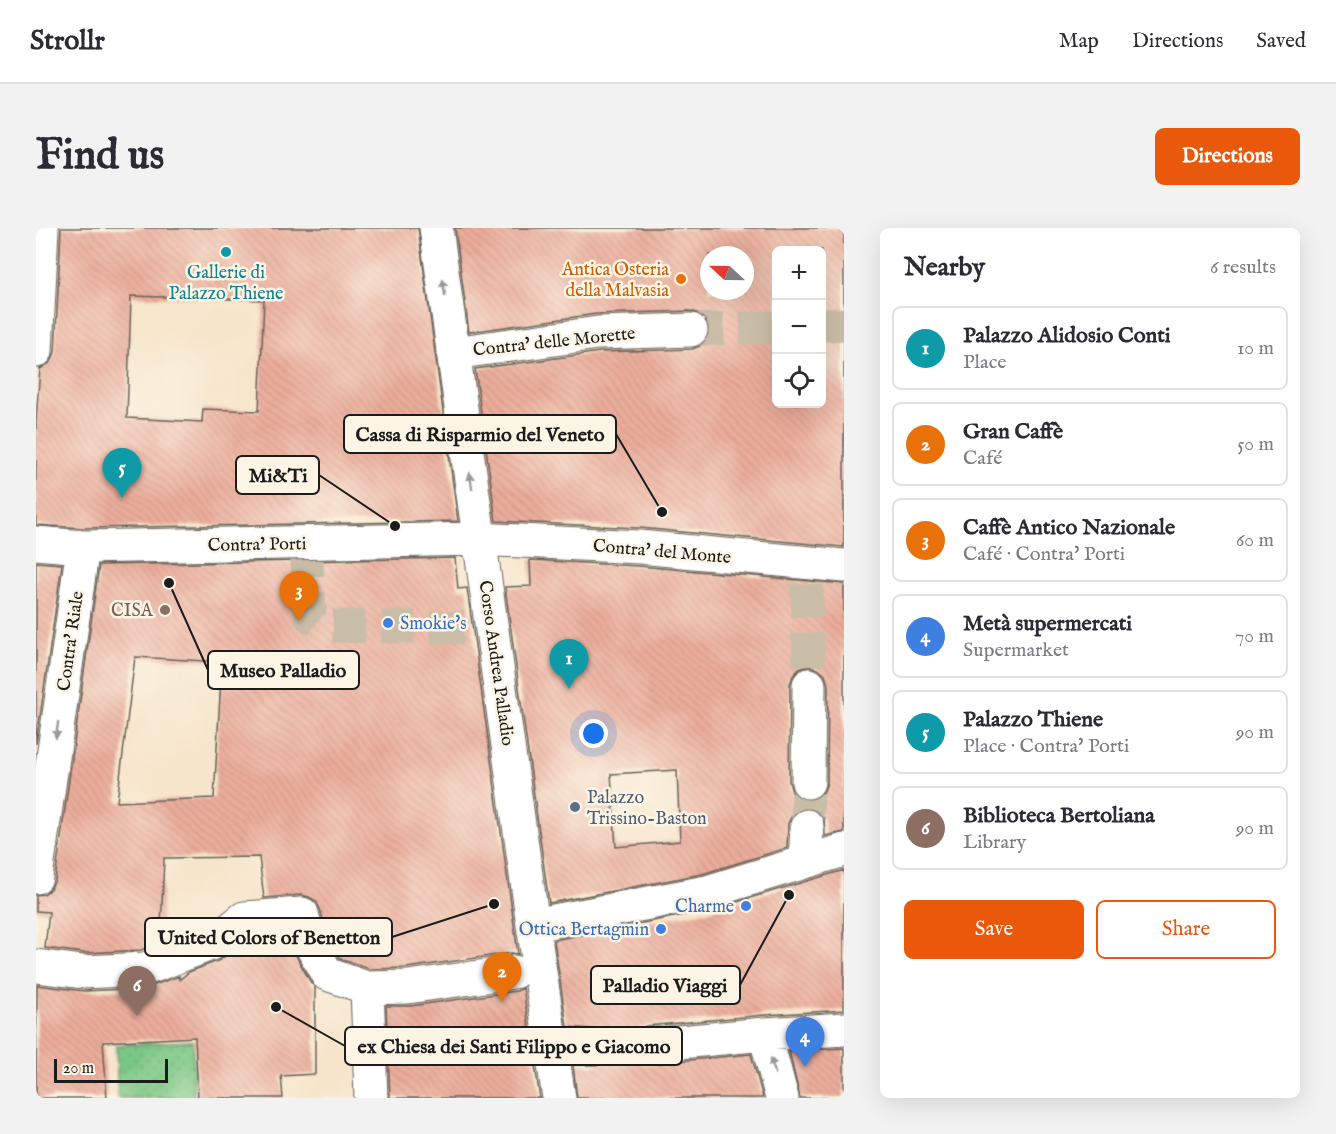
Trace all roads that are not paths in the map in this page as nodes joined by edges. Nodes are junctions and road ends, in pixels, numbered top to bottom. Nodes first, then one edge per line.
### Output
1 (42, 228) edge
2 (436, 228) edge
3 (691, 330) tunnel mouth
4 (36, 351) edge
5 (453, 352) junction
6 (479, 539) junction
7 (36, 543) edge
8 (83, 547) junction
9 (844, 566) edge
10 (809, 685) tunnel mouth
11 (808, 782) tunnel mouth
12 (807, 826) tunnel mouth
13 (844, 850) edge
14 (805, 861) junction
15 (36, 877) edge
16 (533, 925) junction
17 (36, 966) edge
18 (527, 970) junction
19 (367, 988) junction
20 (844, 1029) edge
21 (765, 1034) junction
22 (551, 1044) junction
23 (648, 1045) tunnel mouth
24 (590, 1048) tunnel mouth
25 (370, 1098) edge
26 (559, 1098) edge
27 (782, 1098) edge

1 - 4 street
5 -> 2 street, Corso Andrea Palladio
3 - 5 street, Contra' delle Morette
6 -> 5 street, Corso Andrea Palladio
6 - 8 street, Contra' Porti
6 - 9 street, Contra' del Monte
6 - 16 street, Corso Andrea Palladio
7 - 8 street, Contra' Porti
8 -> 15 street, Contra' Riale
10 - 11 street
12 - 14 street
13 - 14 street
14 - 16 street
16 - 18 street, Corso Andrea Palladio
17 - 19 street
18 - 19 street
18 - 22 street, Corso Andrea Palladio
19 - 25 street
20 - 21 street
21 - 23 street
27 -> 21 street
22 - 24 street
22 - 26 street, Corso Andrea Palladio

